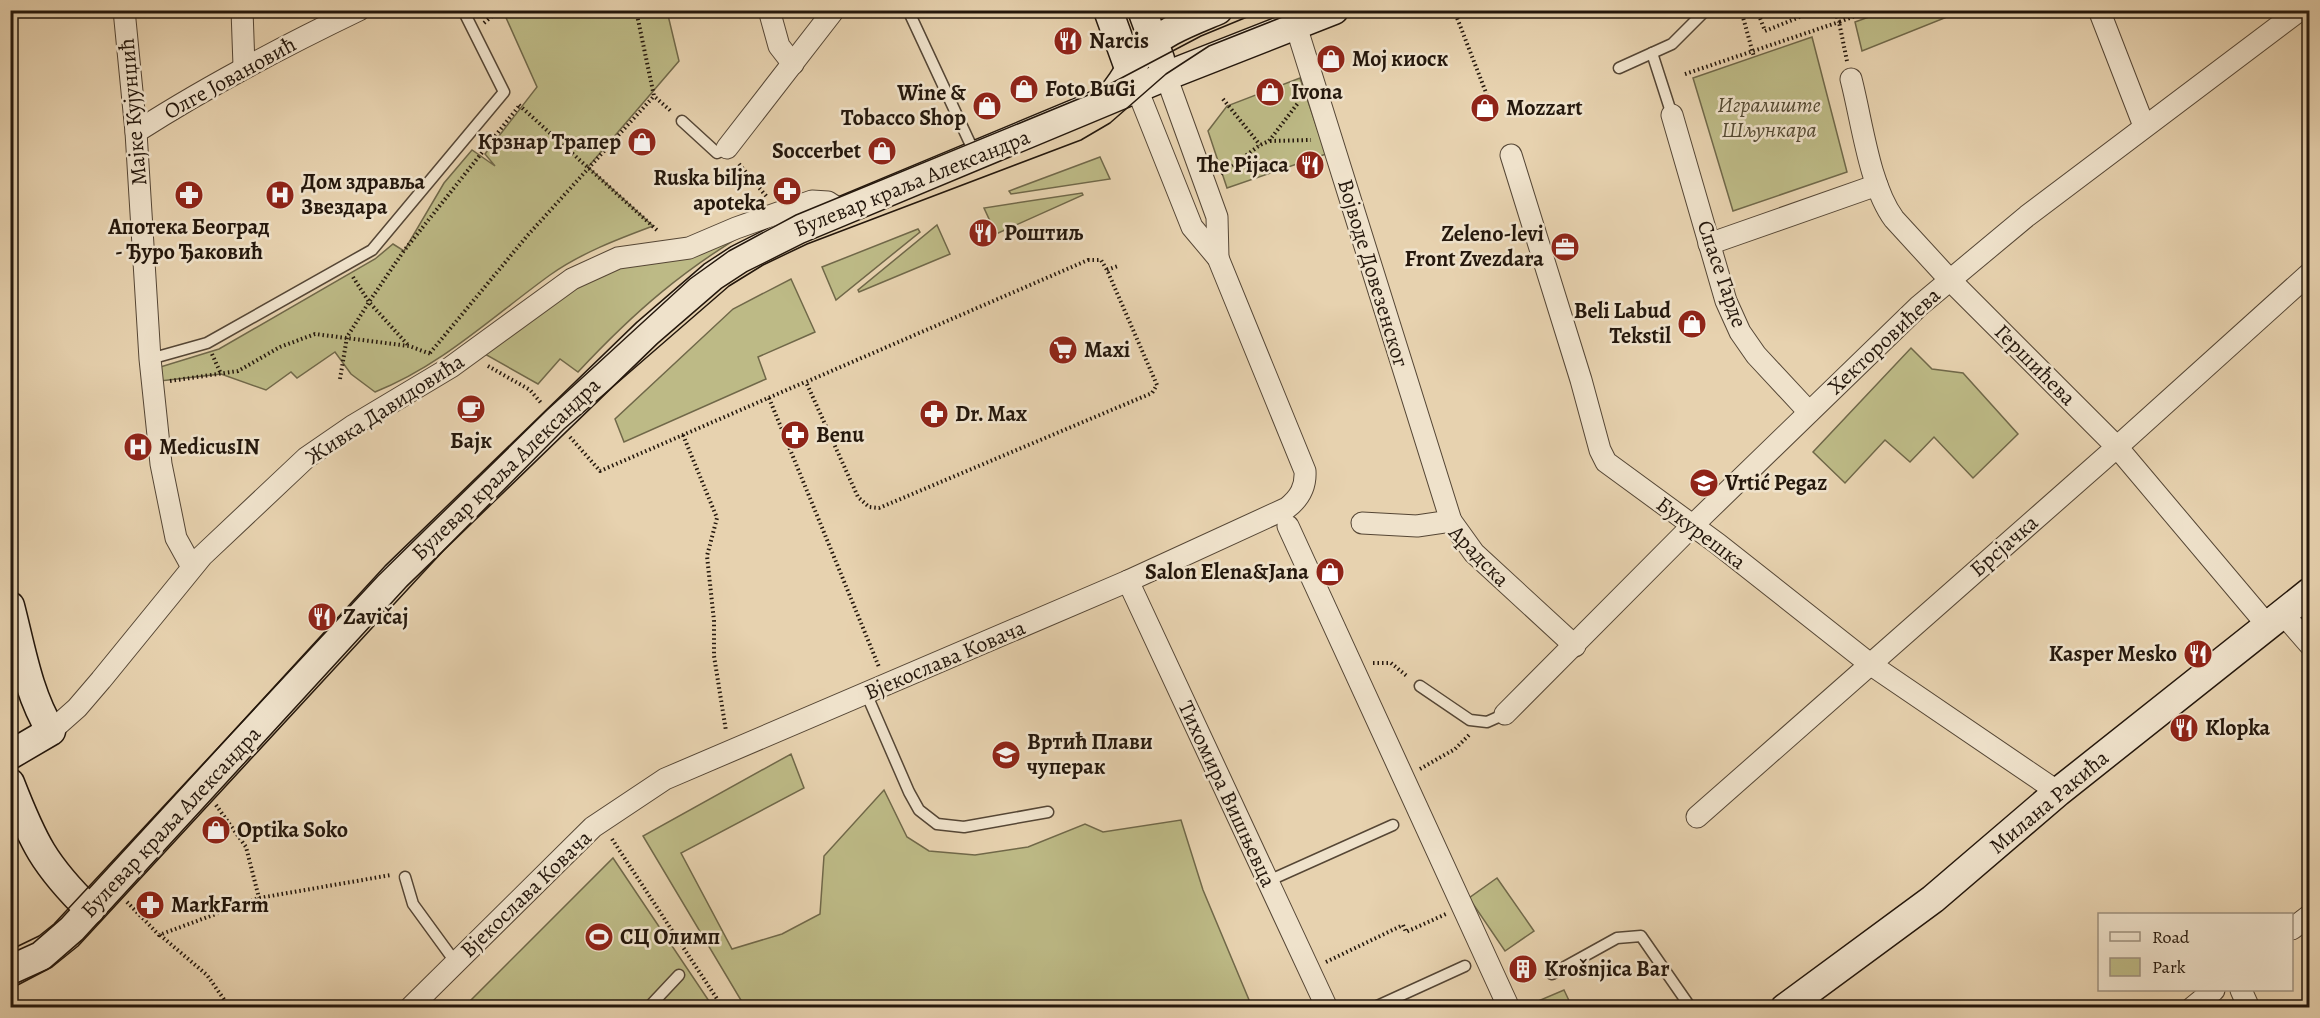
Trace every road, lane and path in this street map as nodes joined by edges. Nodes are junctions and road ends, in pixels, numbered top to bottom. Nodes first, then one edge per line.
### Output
1 (124, 10) edge
2 (242, 10) edge
3 (358, 10) edge
4 (463, 10) edge
5 (636, 10) edge
6 (769, 10) edge
7 (834, 10) edge
8 (908, 10) edge
9 (1108, 10) edge
10 (1142, 10) edge
11 (1218, 10) edge
12 (1334, 10) edge
13 (1454, 10) edge
14 (1706, 10) edge
15 (1741, 10) edge
16 (1757, 10) edge
17 (1817, 10) edge
18 (1834, 10) edge
19 (1871, 10) edge
20 (2099, 10) edge
21 (2300, 10) edge
22 (1864, 12) edge
23 (1839, 22) junction
24 (1296, 26) junction
25 (1752, 51) junction
26 (1652, 53) junction
27 (1754, 57) dead end
28 (1160, 59) junction
29 (793, 64) junction
30 (244, 66) junction
31 (1619, 68) dead end
32 (1685, 74) dead end
33 (1851, 79) joint
34 (1134, 80) junction
35 (1315, 80) junction
36 (504, 92) junction
37 (654, 96) junction
38 (1223, 99) dead end
39 (1490, 103) dead end
40 (519, 105) junction
41 (1672, 115) joint
42 (682, 120) joint
43 (2144, 126) junction
44 (136, 132) junction
45 (1333, 140) junction
46 (1269, 141) junction
47 (1260, 145) junction
48 (727, 148) junction
49 (1511, 155) dead end
50 (976, 157) junction
51 (588, 167) junction
52 (1218, 176) dead end
53 (1877, 185) junction
54 (843, 210) junction
55 (779, 212) junction
56 (1709, 244) junction
57 (676, 252) junction
58 (1218, 258) junction
59 (346, 266) junction
60 (1118, 266) dead end
61 (1107, 270) junction
62 (2310, 273) edge
63 (1949, 279) junction
64 (369, 302) junction
65 (347, 337) junction
66 (409, 346) junction
67 (430, 353) junction
68 (150, 359) junction
69 (460, 361) junction
70 (340, 379) dead end
71 (806, 382) junction
72 (152, 384) junction
73 (530, 390) dead end
74 (769, 398) junction
75 (1809, 412) junction
76 (683, 435) junction
77 (572, 439) dead end
78 (2117, 447) junction
79 (1451, 521) junction
80 (1362, 523) dead end
81 (1288, 526) dead end
82 (1691, 527) junction
83 (192, 567) junction
84 (1128, 581) junction
85 (2310, 592) edge
86 (10, 606) edge
87 (2275, 620) junction
88 (2310, 645) edge
89 (1575, 646) junction
90 (1351, 663) junction
91 (1870, 664) junction
92 (886, 685) junction
93 (1420, 686) joint
94 (866, 693) junction
95 (1505, 714) joint
96 (1478, 722) junction
97 (51, 731) junction
98 (729, 752) junction
99 (10, 755) edge
100 (1416, 771) dead end
101 (10, 783) edge
102 (201, 789) junction
103 (2058, 792) junction
104 (1048, 812) dead end
105 (1697, 817) dead end
106 (1393, 825) dead end
107 (611, 839) dead end
108 (405, 877) joint
109 (1268, 881) junction
110 (110, 888) junction
111 (259, 898) junction
112 (1463, 906) junction
113 (90, 910) junction
114 (2310, 915) edge
115 (2293, 928) edge
116 (159, 935) junction
117 (456, 963) junction
118 (1465, 966) dead end
119 (10, 970) edge
120 (1309, 970) junction
121 (679, 975) dead end
122 (1552, 975) dead end
123 (2213, 991) edge
124 (2241, 991) edge
125 (230, 1008) edge
126 (410, 1008) edge
127 (648, 1008) edge
128 (723, 1008) edge
129 (1327, 1008) edge
130 (1373, 1008) edge
131 (1509, 1008) edge
132 (1691, 1008) edge
133 (1785, 1008) edge
134 (2192, 1008) edge
135 (2249, 1008) edge

1 - 44 street, Мајке Кујунџић
2 - 30 street
3 - 30 street, Олге Јовановић
4 - 36 lane
5 - 37 path
6 - 29 street
7 - 29 street
8 - 50 lane
9 - 34 main road
10 - 28 main road
11 - 28 main road, Булевар краља Александра
12 - 24 main road, Булевар краља Александра
13 - 39 path
14 - 26 lane
15 - 25 path
16 - 17 path
18 - 23 path
19 - 22 path
20 - 43 street
21 - 43 street, Хекторовићева
22 - 23 path
23 - 25 path
23 - 33 path
24 - 28 main road, Булевар краља Александра
24 - 35 street, Војводе Довезенског
25 - 27 path
25 - 32 path
26 - 31 lane
26 - 41 lane
28 - 34 main road, Булевар краља Александра
28 - 58 street, Вјекослава Ковача
29 - 48 street
30 - 44 street, Олге Јовановић
33 - 53 street, Гершићева
34 - 50 main road, Булевар краља Александра
34 - 58 street, Вјекослава Ковача
35 - 45 street, Војводе Довезенског
35 - 46 path
36 - 40 path
36 - 59 lane
37 - 42 path
37 - 51 path
38 - 47 path
40 - 51 path
40 - 64 path
41 - 56 street, Спасе Гарде
42 - 48 lane
43 - 63 street, Хекторовићева
44 - 68 street, Мајке Кујунџић
45 - 46 path
45 - 79 street, Војводе Довезенског
46 - 47 path
47 - 52 path
48 - 55 path
49 - 82 street, Букурешка
50 - 54 main road, Булевар краља Александра
51 - 57 path
51 - 67 path
53 - 56 street
53 - 63 street, Гершићева
54 - 55 street, Живка Давидовића
54 - 102 main road, Булевар краља Александра
55 - 57 street, Живка Давидовића
56 - 75 street, Спасе Гарде
57 - 69 street, Живка Давидовића
58 - 84 street, Вјекослава Ковача
59 - 64 path
59 - 68 lane
60 - 61 path
61 - 71 path
61 - 71 path
62 - 78 street, Брсјачка
63 - 75 street, Хекторовићева
63 - 78 street, Гершићева
64 - 65 path
64 - 66 path
65 - 66 path
65 - 70 path
65 - 72 path
66 - 67 path
67 - 69 path
68 - 72 street, Мајке Кујунџић
69 - 73 path
69 - 83 street, Живка Давидовића
71 - 74 path
72 - 83 street, Мајке Кујунџић
74 - 76 path
74 - 92 path
75 - 82 street, Хекторовићева
76 - 77 path
76 - 98 path
78 - 87 street, Гершићева
78 - 91 street, Брсјачка
79 - 80 street, Арадска
79 - 89 street, Арадска
81 - 90 street
82 - 89 street, Хекторовићева
82 - 91 street, Букурешка
83 - 97 street, Живка Давидовића
84 - 92 street, Вјекослава Ковача
84 - 109 street, Тихомира Вишњевца
85 - 87 main road, Милана Ракића
86 - 97 main road
87 - 88 street, Гершићева
87 - 103 main road, Милана Ракића
89 - 95 street, Хекторовићева
90 - 93 path
90 - 112 street
91 - 103 street, Букурешка
91 - 105 street, Брсјачка
92 - 94 street, Вјекослава Ковача
93 - 96 lane
94 - 98 street, Вјекослава Ковача
94 - 104 lane
95 - 96 lane
96 - 100 path
97 - 99 main road, Живка Давидовића
98 - 117 street, Вјекослава Ковача
101 - 113 main road
102 - 110 main road, Булевар краља Александра
102 - 111 path
103 - 133 main road, Милана Ракића
106 - 109 lane
107 - 128 path
108 - 111 path
108 - 117 lane
109 - 120 street, Тихомира Вишњевца
110 - 113 main road, Булевар краља Александра
110 - 116 path
111 - 116 path
112 - 120 path
112 - 131 street
113 - 119 main road, Булевар краља Александра
114 - 115 street
116 - 125 path
117 - 126 street, Вјекослава Ковача
118 - 130 lane
120 - 129 street, Тихомира Вишњевца
121 - 127 lane
122 - 132 lane
123 - 134 street
124 - 135 street

